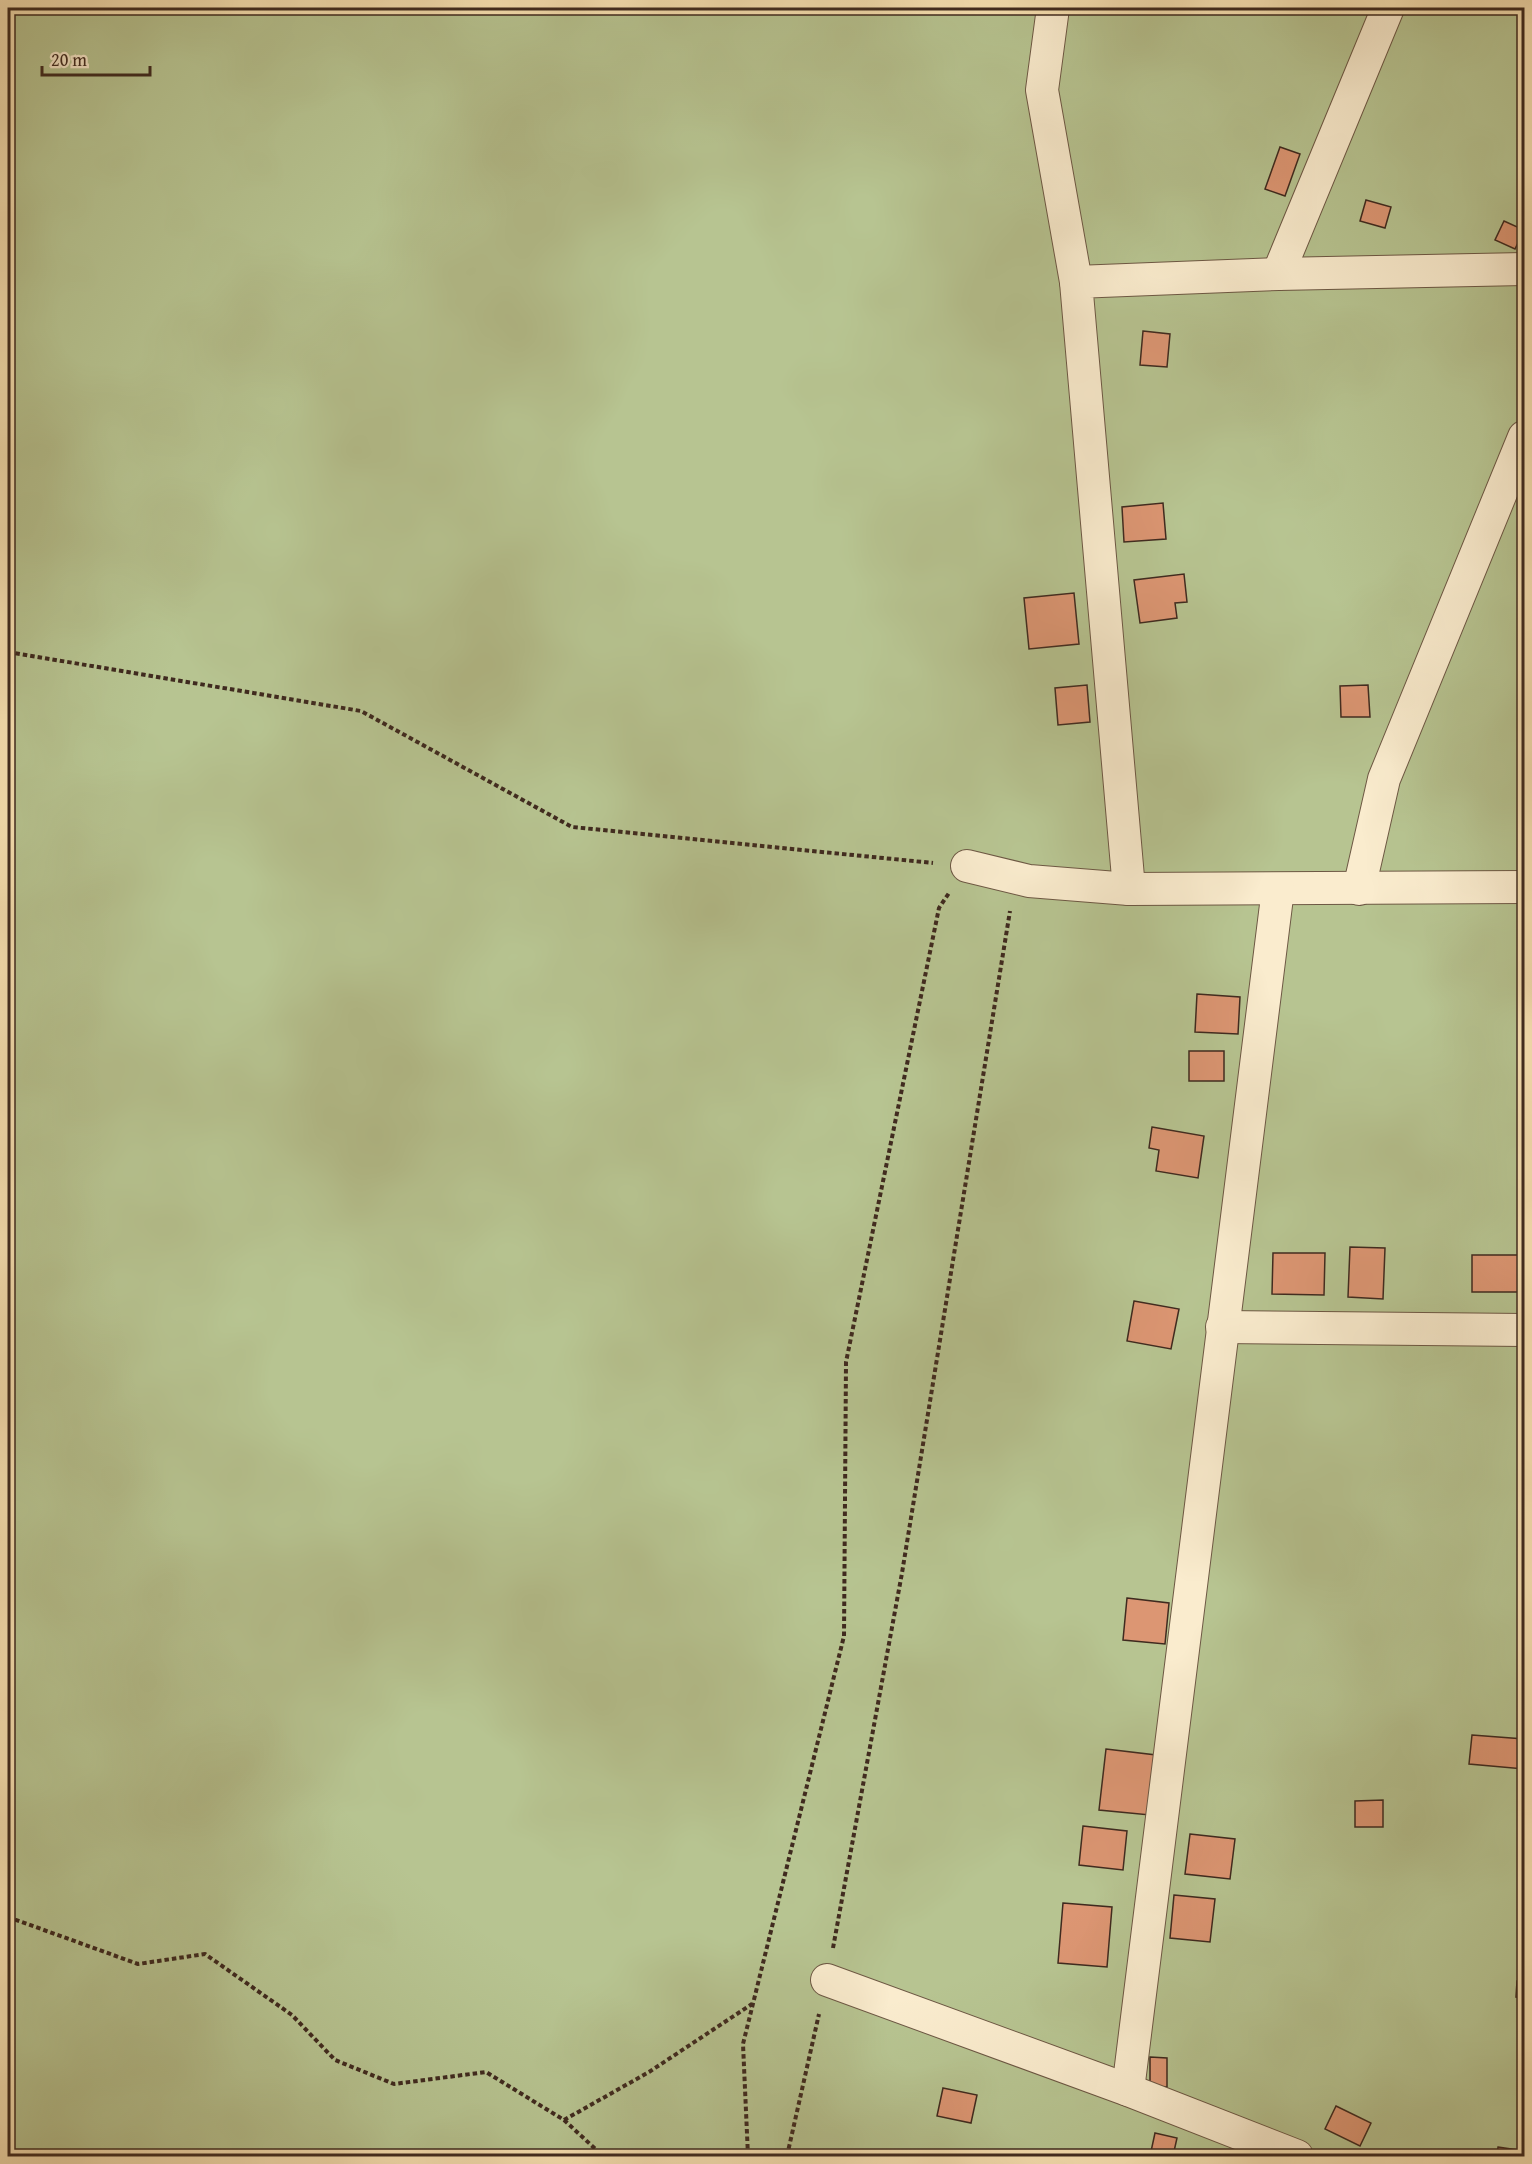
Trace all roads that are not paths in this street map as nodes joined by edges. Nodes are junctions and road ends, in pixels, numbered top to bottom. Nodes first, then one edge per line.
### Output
1 (1053, 8) edge
2 (1388, 8) edge
3 (1524, 269) edge
4 (1278, 274) junction
5 (1076, 282) junction
6 (1524, 437) edge
7 (968, 866) road end
8 (1524, 887) edge
9 (1359, 888) junction
10 (1129, 890) junction
11 (1278, 890) junction
12 (1222, 1327) junction
13 (1524, 1330) edge
14 (827, 1980) road end
15 (1128, 2090) junction
16 (1297, 2157) edge

1 - 5 street
2 - 4 street
3 - 4 street
4 - 5 street
5 - 10 street
6 - 9 street
7 - 10 street
8 - 9 street
9 - 11 street
10 - 11 street
11 - 12 street
12 - 13 street
12 - 15 street
14 - 15 street
15 - 16 street

